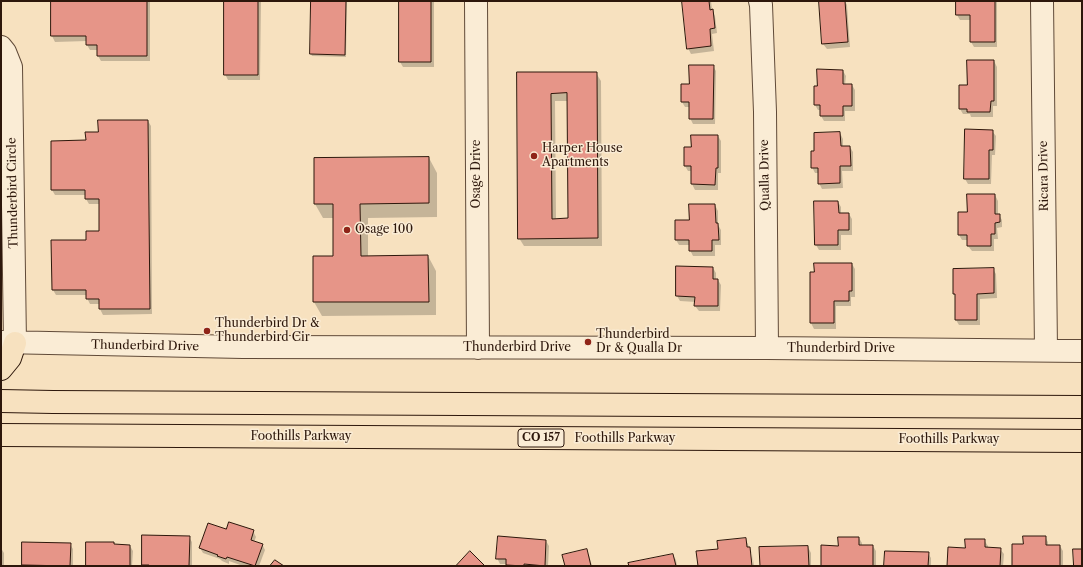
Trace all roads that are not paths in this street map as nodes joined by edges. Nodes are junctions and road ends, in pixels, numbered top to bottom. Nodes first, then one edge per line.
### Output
1 (476, 1) edge
2 (760, 1) edge
3 (1042, 1) edge
4 (1, 47) edge
5 (8, 343) edge
6 (478, 348) junction
7 (767, 348) junction
8 (1046, 350) junction
9 (1082, 351) edge
10 (1, 369) edge
11 (1, 401) edge
12 (1082, 407) edge
13 (1, 435) edge
14 (1082, 441) edge

1 - 6 street, Osage Drive
2 - 7 street, Qualla Drive
3 - 8 street, Ricara Drive
4 - 5 street, Thunderbird Circle
5 - 6 street, Thunderbird Drive
5 - 10 highway
6 - 7 street, Thunderbird Drive
7 - 8 street, Thunderbird Drive
8 - 9 street, Thunderbird Drive
11 - 12 highway
13 - 14 highway, Foothills Parkway / CO 157

